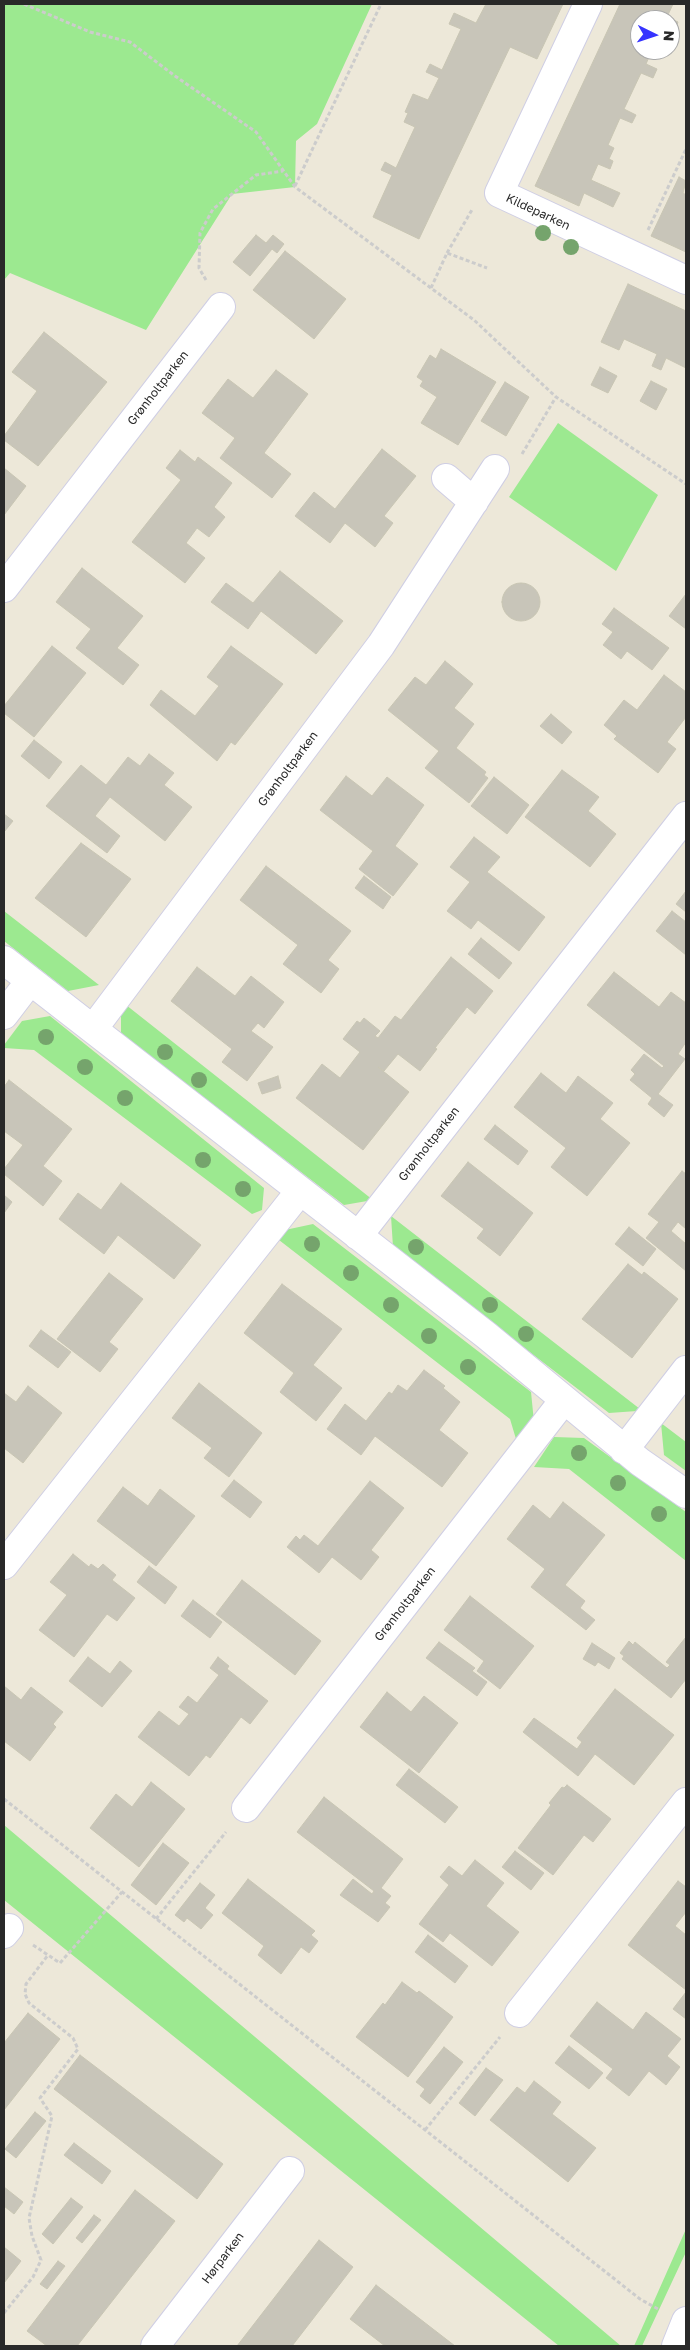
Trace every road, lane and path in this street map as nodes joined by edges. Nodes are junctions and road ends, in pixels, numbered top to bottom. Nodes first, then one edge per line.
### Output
1 (24, 4) edge
2 (382, 4) edge
3 (588, 4) edge
4 (686, 149) edge
5 (283, 171) junction
6 (295, 187) junction
7 (499, 193) junction
8 (448, 253) junction
9 (635, 256) junction
10 (487, 268) dead end
11 (686, 280) edge
12 (430, 288) junction
13 (221, 307) joint
14 (556, 397) junction
15 (496, 468) joint
16 (446, 478) dead end
17 (686, 484) edge
18 (474, 502) junction
19 (4, 588) edge
20 (686, 816) edge
21 (4, 960) edge
22 (30, 981) junction
23 (4, 1015) edge
24 (92, 1029) junction
25 (300, 1191) junction
26 (358, 1236) junction
27 (686, 1370) edge
28 (564, 1400) junction
29 (624, 1450) junction
30 (686, 1494) edge
31 (4, 1565) edge
32 (4, 1799) edge
33 (686, 1802) edge
34 (246, 1808) joint
35 (122, 1892) junction
36 (156, 1919) junction
37 (6, 1931) edge
38 (48, 1955) junction
39 (518, 2013) joint
40 (425, 2130) junction
41 (290, 2171) dead end
42 (4, 2313) edge
43 (683, 2330) edge
44 (155, 2346) edge

1 - 5 path
2 - 6 path
3 - 7 street, Kildeparken
4 - 9 path
5 - 6 path
5 - 13 path
6 - 12 path
7 - 8 path
7 - 9 street, Kildeparken
8 - 10 path
8 - 12 path
9 - 11 street, Kildeparken
12 - 14 path
13 - 19 street, Grønholtparken
14 - 15 path
14 - 17 path
15 - 18 street, Grønholtparken
16 - 18 street
18 - 24 street, Grønholtparken
20 - 26 street, Grønholtparken
21 - 22 street
22 - 23 street
22 - 24 street
24 - 25 street
25 - 26 street
25 - 31 street
26 - 28 street
27 - 29 street
28 - 29 street
28 - 34 street, Grønholtparken
29 - 30 street
32 - 35 path
33 - 39 street
34 - 36 path
35 - 36 path
35 - 38 path
36 - 40 path
37 - 38 path
38 - 42 path
39 - 40 path
40 - 43 path
41 - 44 street, Hørparken

